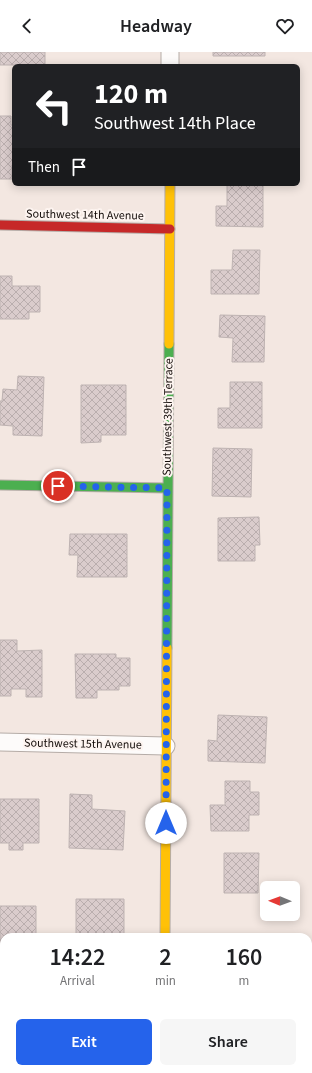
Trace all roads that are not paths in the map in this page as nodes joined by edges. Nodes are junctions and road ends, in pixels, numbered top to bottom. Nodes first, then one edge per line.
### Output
1 (170, 52) edge
2 (170, 64) edge
3 (170, 186) edge
4 (0, 225) edge
5 (170, 229) junction
6 (0, 485) edge
7 (167, 488) junction
8 (0, 742) edge
9 (166, 746) junction
10 (165, 933) edge

1 - 2 street
3 - 5 street, Southwest 39th Terrace
4 - 5 street, Southwest 14th Avenue
5 - 7 street, Southwest 39th Terrace
6 - 7 street
7 - 9 street, Southwest 39th Terrace
8 - 9 street, Southwest 15th Avenue
9 - 10 street, Southwest 39th Terrace

